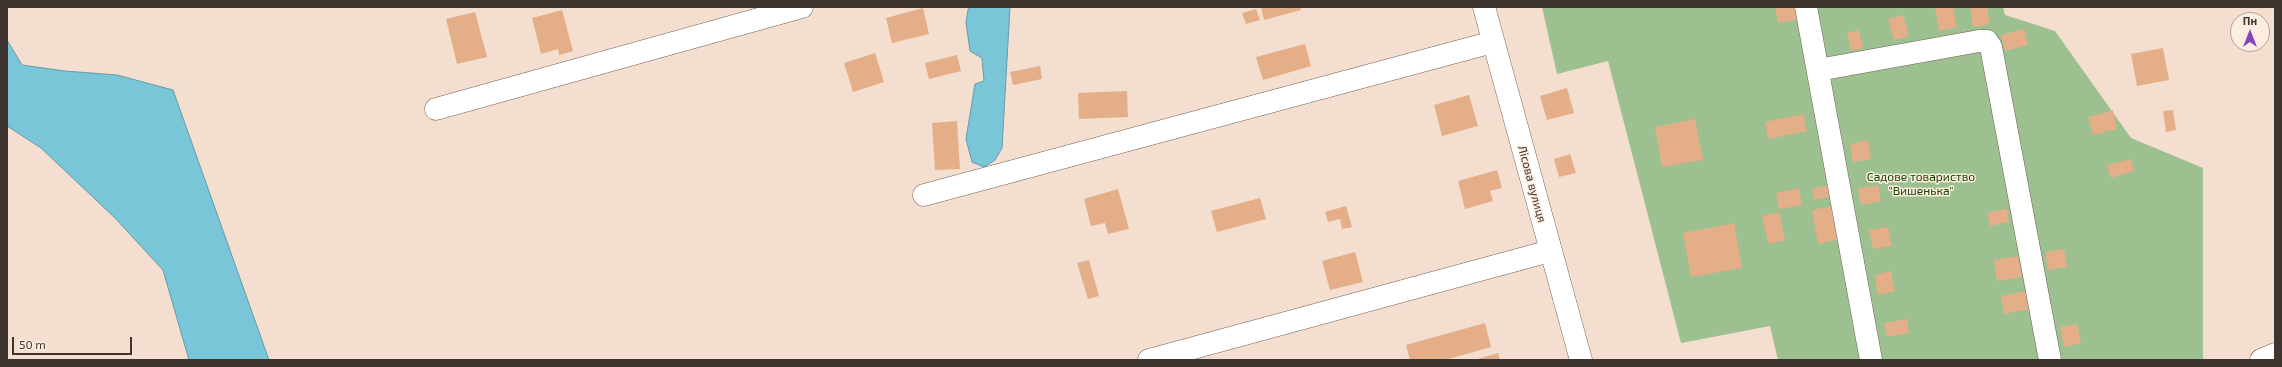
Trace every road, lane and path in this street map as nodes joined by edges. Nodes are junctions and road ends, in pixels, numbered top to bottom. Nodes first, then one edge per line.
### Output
1 (802, 7) edge
2 (1484, 7) edge
3 (1806, 7) edge
4 (1493, 42) junction
5 (1818, 70) junction
6 (436, 109) dead end
7 (924, 195) dead end
8 (1550, 251) junction
9 (2275, 354) edge
10 (1149, 360) edge
11 (1581, 360) edge
12 (1871, 360) edge
13 (2050, 360) edge
14 (2262, 360) edge

1 - 6 street
2 - 4 street, Лісова вулиця
3 - 5 street
4 - 7 street
4 - 8 street, Лісова вулиця
5 - 12 street
5 - 13 street
8 - 10 street
8 - 11 street, Лісова вулиця
9 - 14 street

